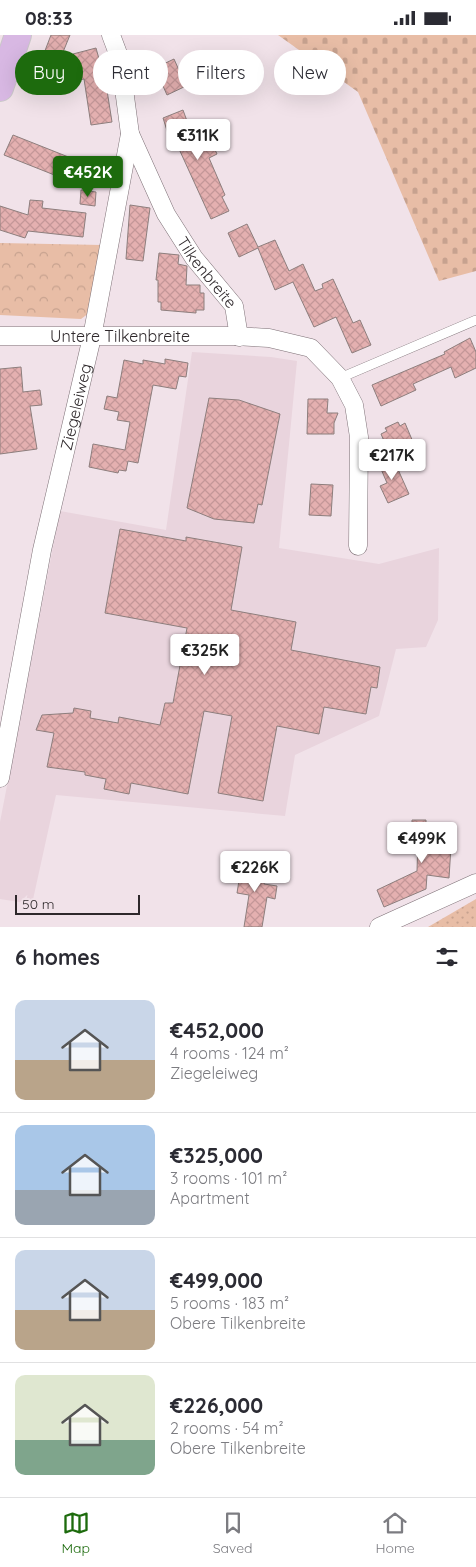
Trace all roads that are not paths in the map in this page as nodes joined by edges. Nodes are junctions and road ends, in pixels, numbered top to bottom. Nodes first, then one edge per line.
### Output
1 (18, 35) edge
2 (111, 35) edge
3 (0, 88) edge
4 (130, 134) junction
5 (476, 320) edge
6 (0, 336) edge
7 (92, 337) junction
8 (239, 337) junction
9 (340, 378) junction
10 (358, 546) dead end
11 (0, 778) edge
12 (476, 883) edge
13 (379, 927) edge

1 - 3 main road
2 - 4 street, Ziegeleiweg
4 - 7 street, Ziegeleiweg
4 - 8 street, Tilkenbreite
5 - 9 lane
6 - 7 street, Untere Tilkenbreite
7 - 8 street, Untere Tilkenbreite
7 - 11 street, Ziegeleiweg
8 - 9 street
9 - 10 street
12 - 13 street

